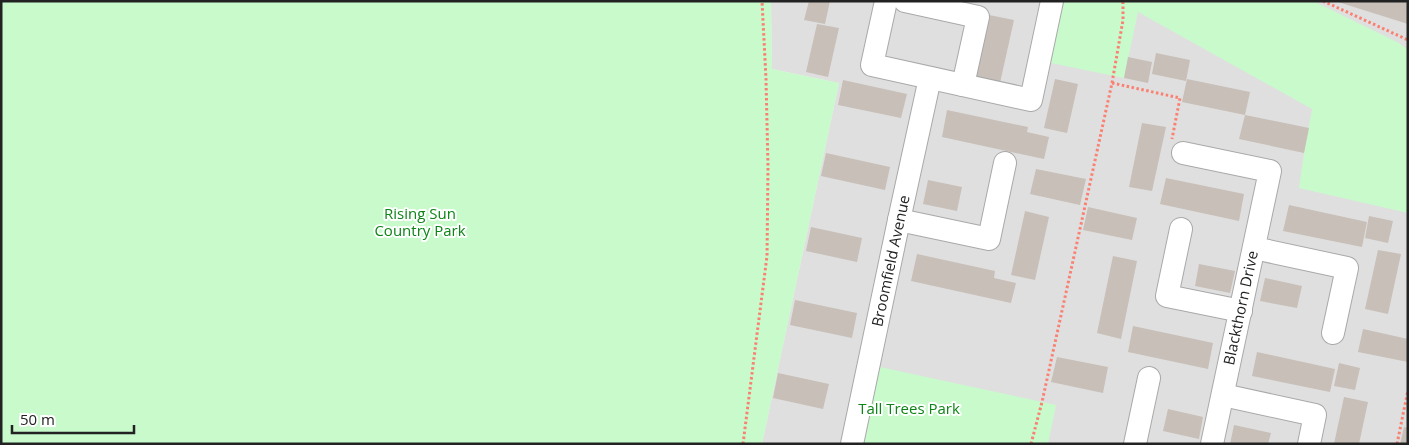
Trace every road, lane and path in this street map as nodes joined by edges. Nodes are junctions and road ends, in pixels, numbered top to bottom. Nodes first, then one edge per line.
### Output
1 (762, 1) edge
2 (886, 1) edge
3 (905, 1) edge
4 (1052, 1) edge
5 (1121, 1) edge
6 (1323, 1) edge
7 (1408, 40) edge
8 (930, 78) junction
9 (1112, 83) junction
10 (963, 85) junction
11 (1183, 153) joint
12 (1005, 163) dead end
13 (899, 220) junction
14 (1181, 229) dead end
15 (1254, 248) junction
16 (1240, 311) junction
17 (1333, 333) dead end
18 (1149, 378) dead end
19 (1408, 390) edge
20 (1223, 395) junction
21 (743, 444) edge
22 (852, 444) edge
23 (1031, 444) edge
24 (1135, 444) edge
25 (1212, 444) edge
26 (1309, 444) edge
27 (1397, 444) edge

1 - 21 path
2 - 8 street
3 - 10 street
4 - 10 street
5 - 9 path
6 - 7 path
8 - 10 street
8 - 13 street, Broomfield Avenue
9 - 11 path
9 - 23 path
11 - 15 street, Blackthorn Drive
12 - 13 street
13 - 22 street, Broomfield Avenue
14 - 16 street
15 - 16 street, Blackthorn Drive
15 - 17 street
16 - 20 street, Blackthorn Drive
18 - 24 street
19 - 27 path
20 - 25 street, Blackthorn Drive
20 - 26 street

